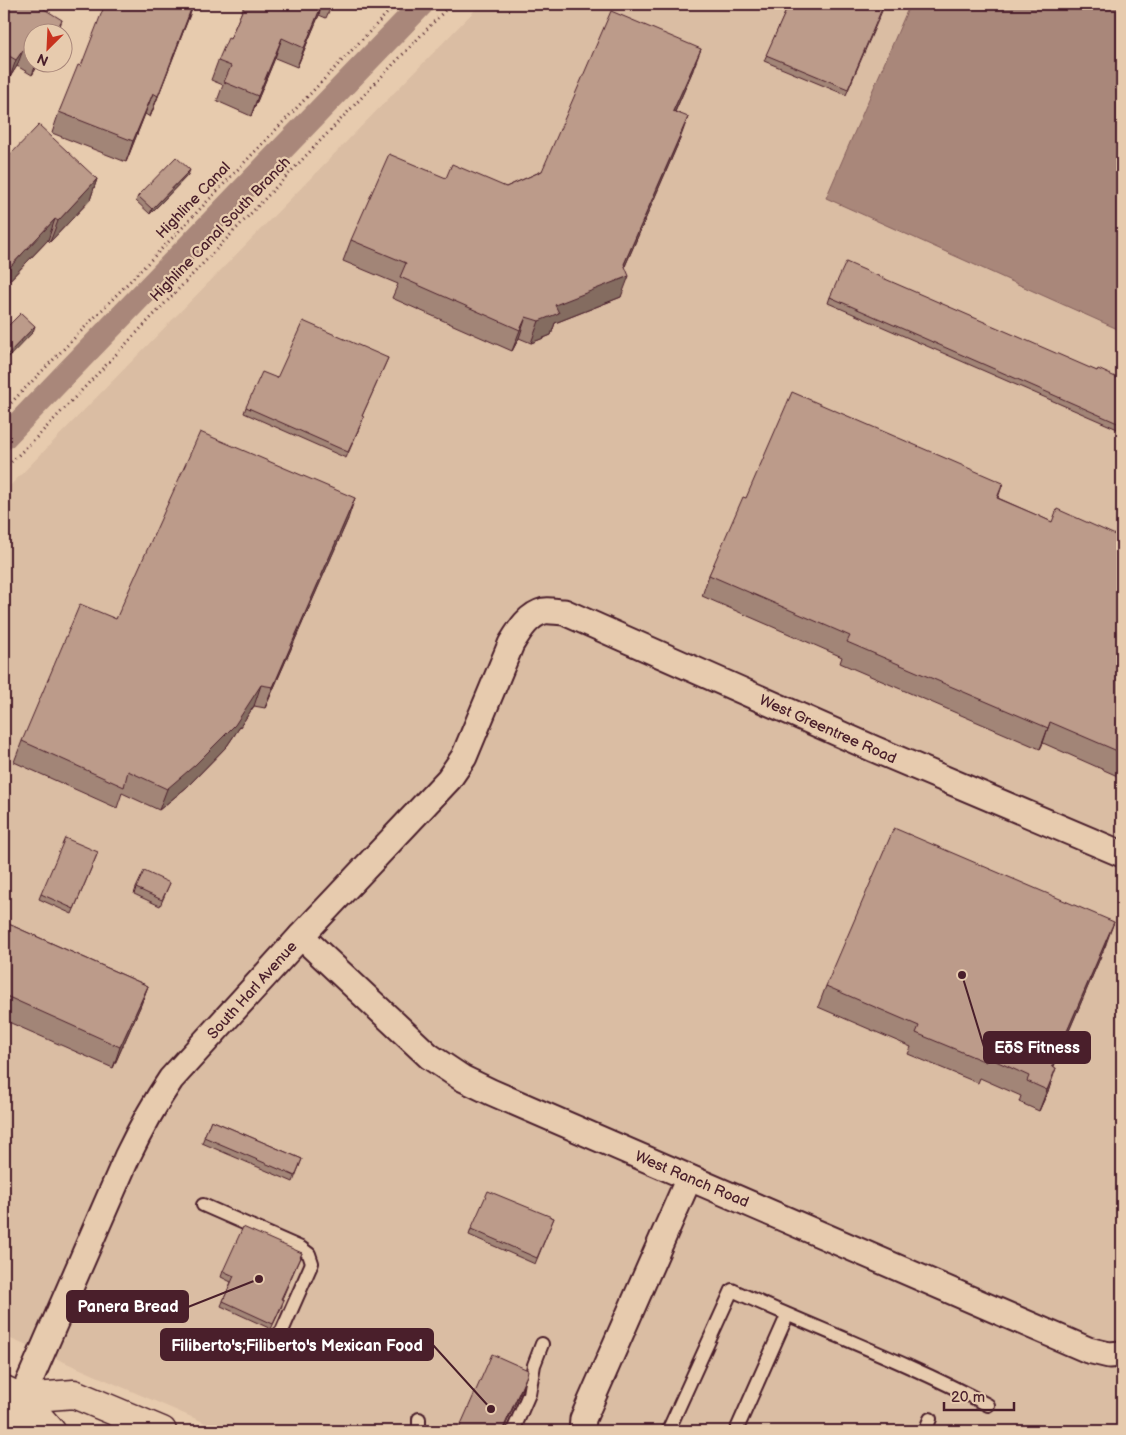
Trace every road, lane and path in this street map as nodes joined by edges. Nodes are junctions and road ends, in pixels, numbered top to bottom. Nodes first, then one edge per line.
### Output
1 (396, 4) edge
2 (451, 4) edge
3 (4, 410) edge
4 (4, 470) edge
5 (533, 615) joint
6 (1122, 854) edge
7 (301, 936) junction
8 (689, 1178) junction
9 (203, 1205) dead end
10 (787, 1316) junction
11 (226, 1342) dead end
12 (542, 1344) dead end
13 (1122, 1354) edge
14 (13, 1394) edge
15 (988, 1405) dead end
16 (579, 1427) edge
17 (8, 1431) edge
18 (51, 1431) edge
19 (162, 1431) edge
20 (513, 1431) edge
21 (668, 1431) edge
22 (736, 1431) edge

1 - 3 path, Highline Canal
2 - 4 path, Highline Canal South Branch
5 - 6 street, West Greentree Road
5 - 7 street, South Harl Avenue
7 - 8 street, West Ranch Road
7 - 14 street, South Harl Avenue
8 - 13 street, West Ranch Road
8 - 16 street
9 - 11 lane
10 - 15 lane
10 - 21 lane
10 - 22 lane
12 - 20 lane
14 - 17 main road
14 - 18 main road
14 - 19 main road

